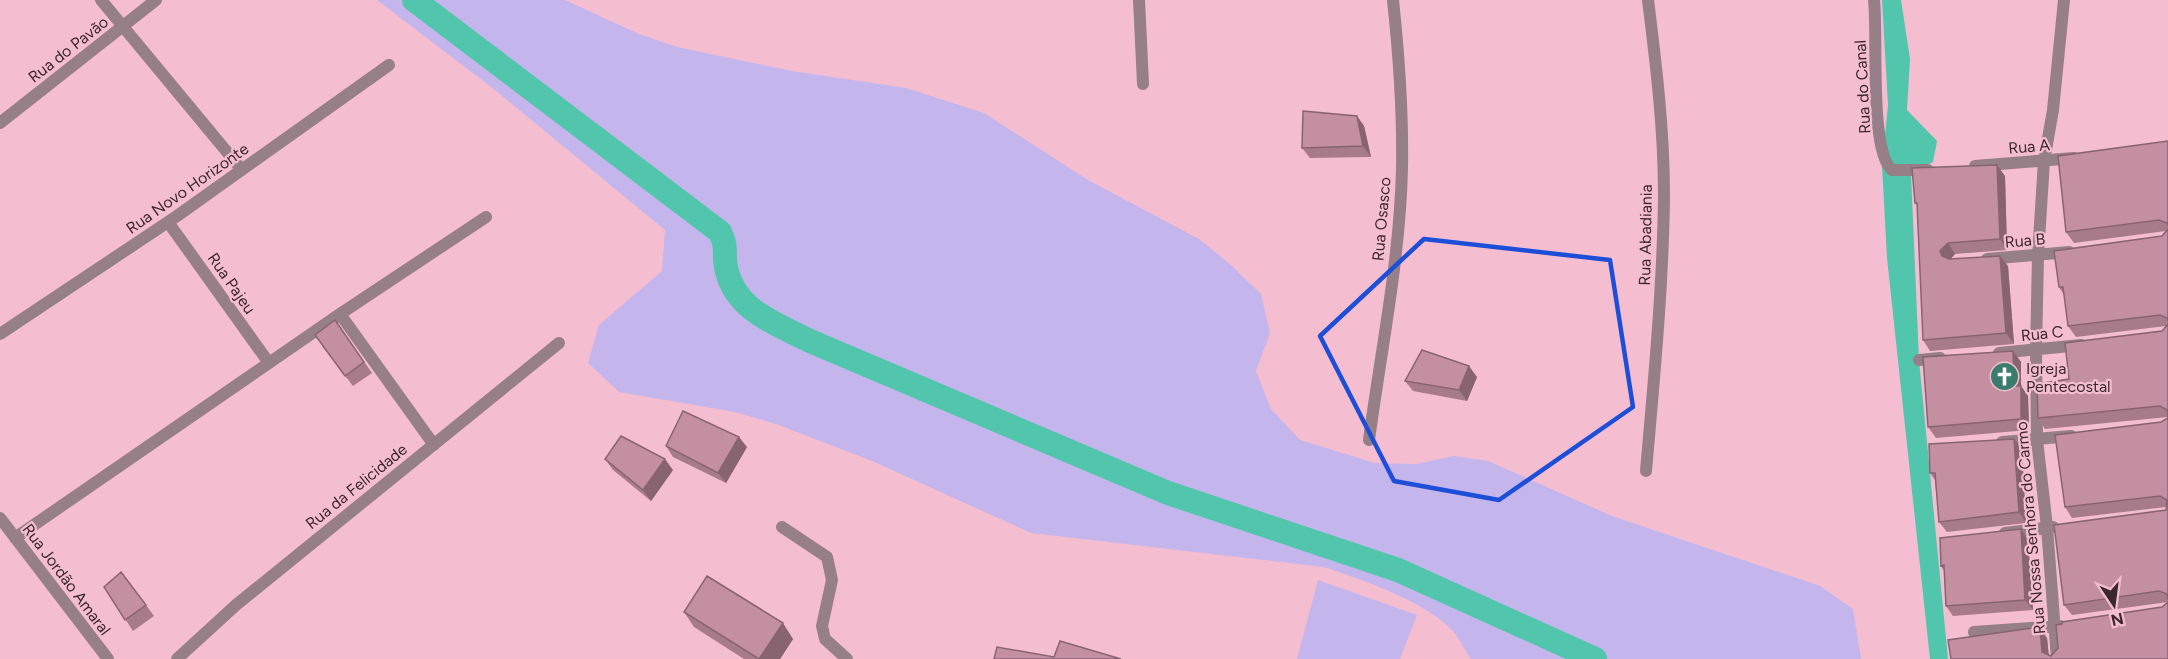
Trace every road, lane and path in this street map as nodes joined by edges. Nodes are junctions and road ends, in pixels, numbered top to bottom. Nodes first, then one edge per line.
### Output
1 (101, 0) edge
2 (156, 0) edge
3 (1139, 0) edge
4 (1393, 0) edge
5 (1648, 0) edge
6 (1874, 0) edge
7 (2064, 0) edge
8 (123, 26) junction
9 (389, 65) dead end
10 (1143, 84) dead end
11 (0, 123) edge
12 (2089, 156) edge
13 (2044, 161) junction
14 (1964, 167) edge
15 (1941, 169) edge
16 (242, 170) junction
17 (486, 217) dead end
18 (168, 222) junction
19 (2085, 250) edge
20 (2038, 256) junction
21 (1979, 260) edge
22 (340, 314) junction
23 (0, 334) edge
24 (559, 343) dead end
25 (2091, 344) edge
26 (2036, 350) junction
27 (1990, 354) edge
28 (1954, 357) edge
29 (1919, 360) dead end
30 (269, 363) junction
31 (2085, 435) edge
32 (1369, 440) dead end
33 (2037, 440) junction
34 (1993, 443) edge
35 (434, 445) junction
36 (1646, 471) dead end
37 (0, 518) edge
38 (2069, 525) edge
39 (782, 526) dead end
40 (2047, 527) junction
41 (1991, 535) edge
42 (15, 538) junction
43 (2077, 623) edge
44 (2055, 626) junction
45 (1974, 632) dead end
46 (108, 659) edge
47 (177, 659) edge
48 (847, 659) edge
49 (2057, 659) edge

1 - 8 street
2 - 8 street, Rua do Pavão
3 - 10 street
4 - 32 street, Rua Osasco
5 - 36 street, Rua Abadiania
6 - 15 street, Rua do Canal
7 - 13 street, Rua Nossa Senhora do Carmo
8 - 11 street, Rua do Pavão
8 - 16 street
9 - 16 street, Rua Novo Horizonte
12 - 13 street, Rua A
13 - 14 street, Rua A
13 - 20 street, Rua Nossa Senhora do Carmo
16 - 18 street, Rua Novo Horizonte
17 - 22 street
18 - 23 street, Rua Novo Horizonte
18 - 30 street, Rua Pajeu
19 - 20 street, Rua B
20 - 21 street, Rua B
20 - 26 street, Rua Nossa Senhora do Carmo
22 - 30 street
22 - 35 street
24 - 35 street, Rua da Felicidade
25 - 26 street, Rua C
26 - 27 street, Rua C
26 - 33 street, Rua Nossa Senhora do Carmo
28 - 29 street
30 - 42 street
31 - 33 street
33 - 34 street
33 - 40 street, Rua Nossa Senhora do Carmo
35 - 47 street, Rua da Felicidade
37 - 42 street, Rua Jordão Amaral
38 - 40 street
39 - 48 street
40 - 41 street
40 - 44 street, Rua Nossa Senhora do Carmo
42 - 46 street, Rua Jordão Amaral
43 - 44 street
44 - 45 street
44 - 49 street, Rua Nossa Senhora do Carmo

